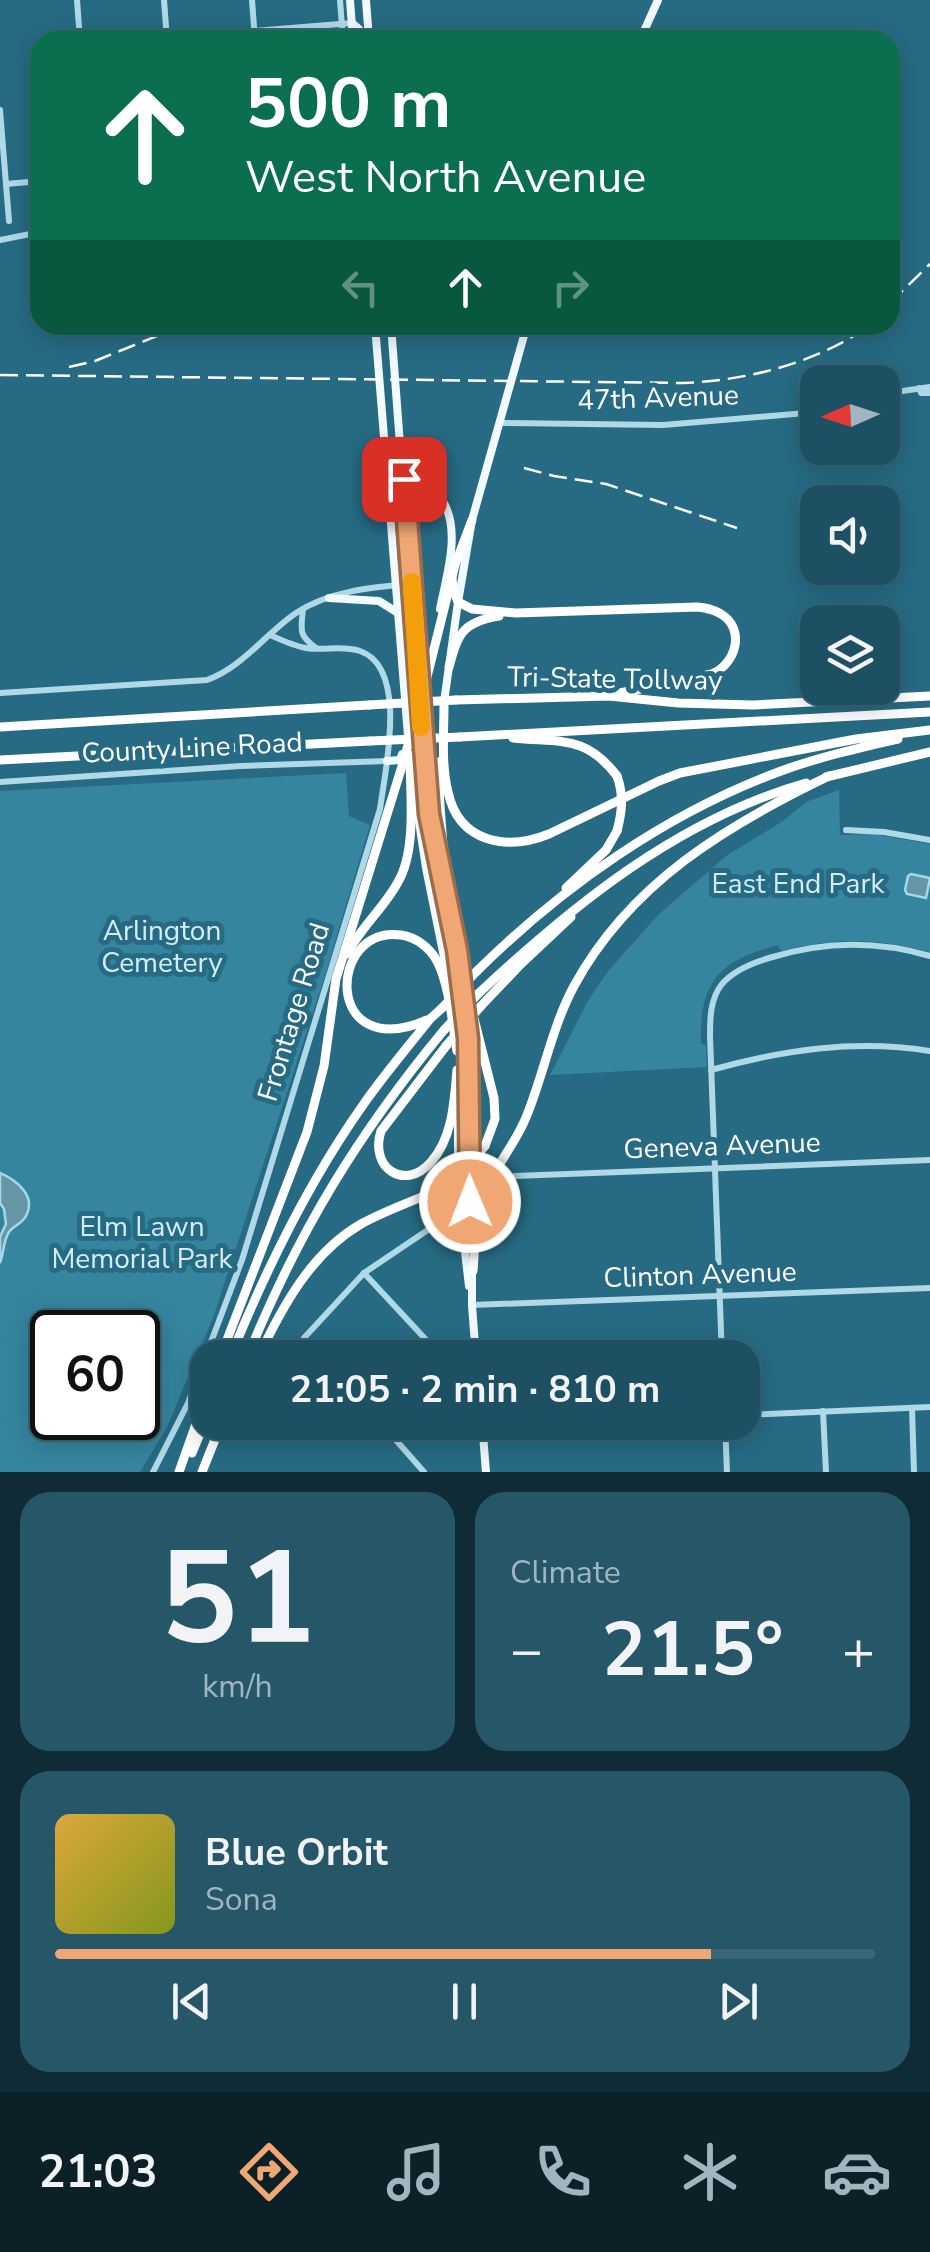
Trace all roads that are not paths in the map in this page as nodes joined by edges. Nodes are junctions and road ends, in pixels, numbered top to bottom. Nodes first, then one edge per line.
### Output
1 (76, 0) edge
2 (164, 0) edge
3 (252, 0) edge
4 (340, 0) edge
5 (350, 0) edge
6 (366, 0) edge
7 (658, 0) edge
8 (352, 23) junction
9 (342, 24) junction
10 (79, 30) edge
11 (167, 30) edge
12 (254, 30) edge
13 (298, 30) edge
14 (342, 30) edge
15 (352, 30) edge
16 (359, 30) edge
17 (369, 30) edge
18 (644, 30) edge
19 (0, 110) edge
20 (30, 183) edge
21 (6, 184) junction
22 (8, 220) dead end
23 (30, 234) edge
24 (0, 240) edge
25 (376, 335) edge
26 (393, 335) edge
27 (525, 335) edge
28 (930, 390) edge
29 (900, 391) edge
30 (800, 413) edge
31 (500, 424) junction
32 (401, 444) junction
33 (472, 520) junction
34 (452, 578) junction
35 (412, 584) junction
36 (396, 585) junction
37 (329, 598) junction
38 (458, 602) junction
39 (303, 609) junction
40 (398, 613) junction
41 (516, 613) junction
42 (270, 636) junction
43 (317, 648) junction
44 (449, 667) junction
45 (424, 682) junction
46 (0, 692) edge
47 (609, 696) junction
48 (930, 696) edge
49 (444, 704) junction
50 (930, 712) edge
51 (0, 727) edge
52 (930, 731) edge
53 (486, 735) junction
54 (930, 752) edge
55 (405, 757) junction
56 (0, 760) edge
57 (386, 761) junction
58 (829, 776) junction
59 (0, 782) edge
60 (846, 830) dead end
61 (930, 840) edge
62 (614, 879) junction
63 (453, 930) junction
64 (522, 930) junction
65 (457, 950) junction
66 (930, 956) edge
67 (336, 980) junction
68 (430, 1019) junction
69 (451, 1049) junction
70 (930, 1051) edge
71 (457, 1070) junction
72 (711, 1070) junction
73 (930, 1160) edge
74 (715, 1170) junction
75 (515, 1176) dead end
76 (447, 1217) dead end
77 (472, 1272) junction
78 (364, 1273) junction
79 (930, 1288) edge
80 (720, 1297) junction
81 (472, 1306) junction
82 (227, 1340) edge
83 (238, 1340) edge
84 (255, 1340) edge
85 (267, 1340) edge
86 (306, 1340) edge
87 (426, 1340) edge
88 (475, 1340) edge
89 (721, 1340) edge
90 (930, 1407) edge
91 (912, 1408) junction
92 (823, 1411) junction
93 (760, 1414) edge
94 (192, 1440) edge
95 (196, 1440) edge
96 (216, 1440) edge
97 (396, 1440) edge
98 (483, 1440) edge
99 (726, 1440) edge
100 (153, 1472) edge
101 (182, 1472) edge
102 (202, 1472) edge
103 (424, 1472) edge
104 (486, 1472) edge
105 (727, 1472) edge
106 (826, 1472) edge
107 (914, 1472) edge

1 - 10 street
2 - 11 street
3 - 12 street
4 - 9 street
5 - 8 main road
6 - 17 main road
7 - 18 main road
8 - 9 street
8 - 15 main road
8 - 16 main road
9 - 13 street
9 - 14 street
19 - 21 street
20 - 21 street
21 - 22 street
23 - 24 street
25 - 36 main road
26 - 32 main road
27 - 31 main road
28 - 29 street
30 - 31 street, 47th Avenue
31 - 33 main road
32 - 35 main road
32 - 45 main road
33 - 34 highway
33 - 38 main road
34 - 38 highway
34 - 45 highway
35 - 36 street
35 - 63 main road
36 - 37 street
36 - 40 main road
37 - 39 street
37 - 40 main road
38 - 41 highway
38 - 44 main road
39 - 42 street
39 - 43 street
40 - 55 main road
41 - 44 highway
41 - 47 highway
42 - 43 street, Frontage Road
42 - 46 street
43 - 57 street, Frontage Road
44 - 49 main road
45 - 55 highway, bridge
47 - 48 highway, Tri-State Tollway
47 - 51 highway, Tri-State Tollway, bridge
49 - 52 highway
49 - 63 main road
50 - 53 highway, Tri-State Tollway
52 - 64 highway
53 - 56 highway, Tri-State Tollway, bridge
53 - 64 highway, bridge
54 - 58 highway
55 - 57 main road
55 - 67 highway
55 - 67 highway
55 - 69 main road
57 - 59 street, County Line Road
57 - 100 street, Frontage Road
58 - 62 highway
58 - 77 highway
60 - 61 street
62 - 69 highway, bridge
62 - 84 highway, bridge
63 - 65 main road
64 - 68 highway, bridge
65 - 77 main road
65 - 85 highway, bridge
66 - 72 street
67 - 82 highway
68 - 69 highway
68 - 83 highway
69 - 71 main road
69 - 71 highway
70 - 72 street
71 - 81 main road
72 - 74 street
73 - 74 street, Geneva Avenue
74 - 75 street, Geneva Avenue
74 - 80 street
76 - 78 street
77 - 81 main road
78 - 86 street
78 - 87 street
79 - 80 street, Clinton Avenue
80 - 81 street, Clinton Avenue
80 - 89 street
81 - 88 main road
90 - 91 street
91 - 92 street
91 - 107 street
92 - 93 street
92 - 106 street
94 - 101 highway
95 - 101 highway
96 - 102 highway
97 - 103 street
98 - 104 main road
99 - 105 street

